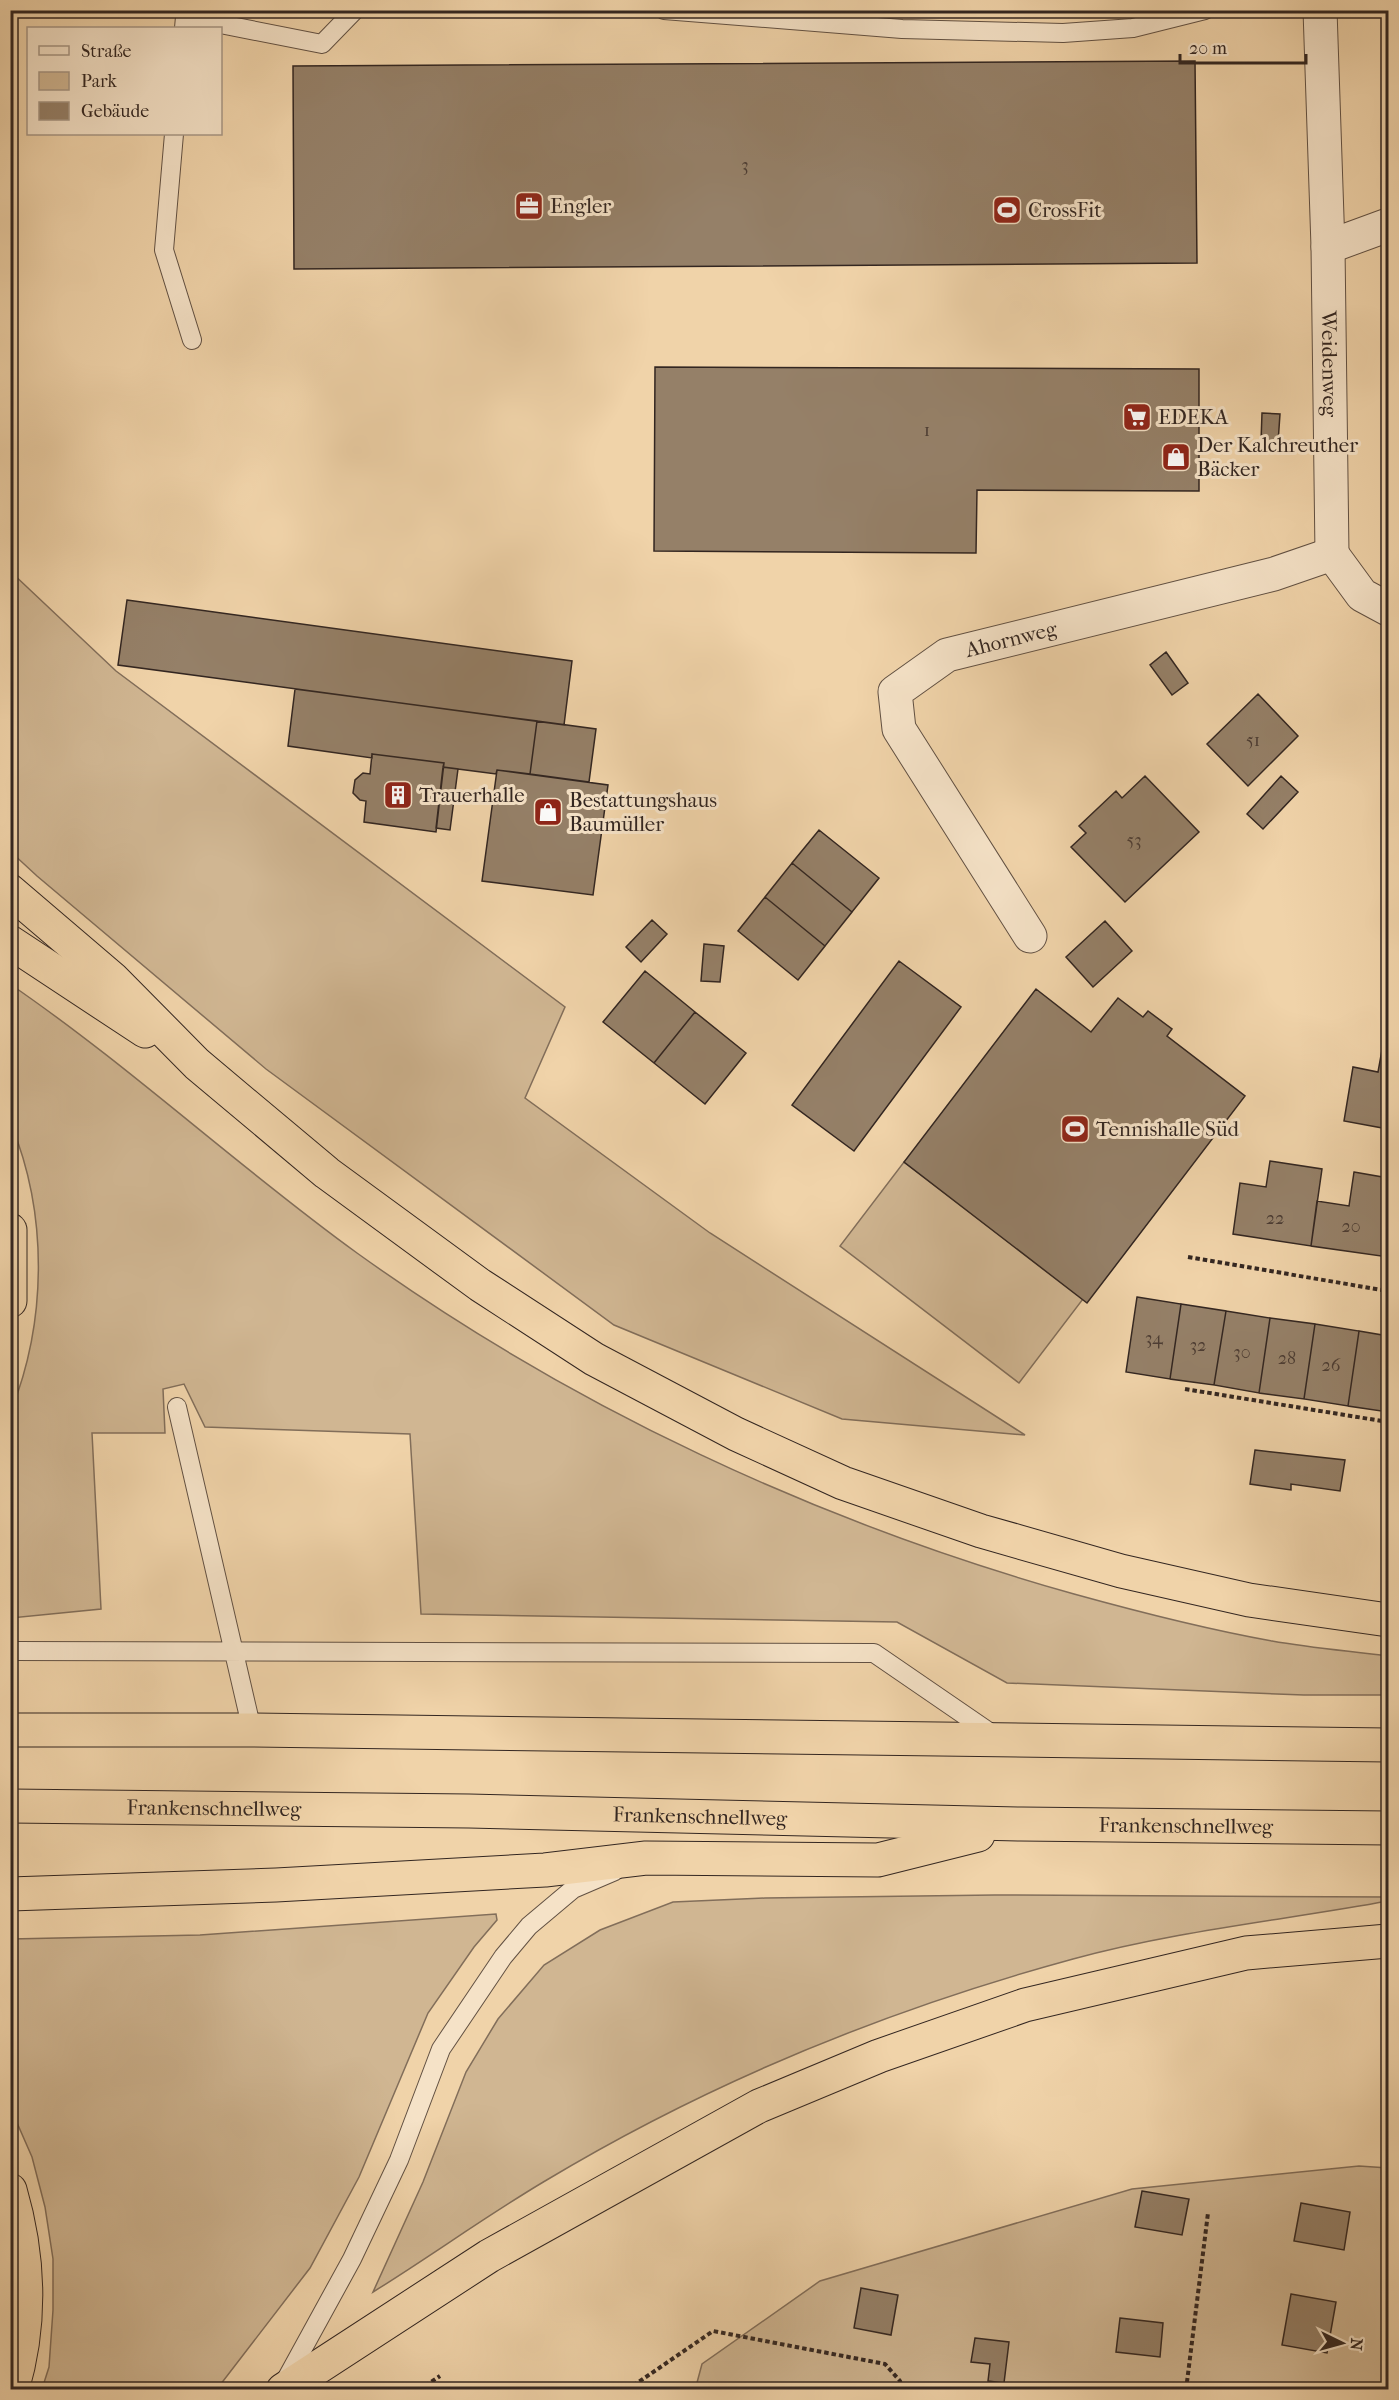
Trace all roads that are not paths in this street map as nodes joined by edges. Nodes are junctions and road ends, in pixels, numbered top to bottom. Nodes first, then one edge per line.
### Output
1 (356, 10) edge
2 (664, 10) edge
3 (1205, 10) edge
4 (1320, 10) edge
5 (184, 27) edge
6 (174, 135) edge
7 (1389, 225) edge
8 (1328, 246) junction
9 (192, 340) dead end
10 (1332, 554) junction
11 (1389, 609) edge
12 (10, 891) edge
13 (1030, 936) dead end
14 (10, 942) edge
15 (197, 1064) junction
16 (10, 1230) edge
17 (10, 1301) edge
18 (177, 1407) dead end
19 (1389, 1620) edge
20 (233, 1650) junction
21 (10, 1651) edge
22 (10, 1730) edge
23 (252, 1730) junction
24 (999, 1739) junction
25 (1389, 1745) edge
26 (10, 1806) edge
27 (1021, 1824) junction
28 (1389, 1828) edge
29 (646, 1858) junction
30 (10, 1894) edge
31 (1389, 1941) edge
32 (10, 2190) edge
33 (12, 2390) edge
34 (282, 2390) edge

1 - 5 lane
2 - 3 lane
4 - 8 street, Weidenweg
6 - 9 lane
7 - 8 street
8 - 10 street, Weidenweg
10 - 11 street
10 - 13 street, Ahornweg
12 - 15 highway
14 - 15 highway
15 - 19 highway
16 - 17 highway
18 - 20 lane
20 - 21 lane
20 - 23 lane
20 - 24 lane
22 - 23 highway
23 - 24 highway
24 - 25 highway
26 - 27 highway, Frankenschnellweg
27 - 28 highway, Frankenschnellweg
27 - 29 highway
29 - 30 highway
29 - 34 lane
31 - 34 highway
32 - 33 highway

